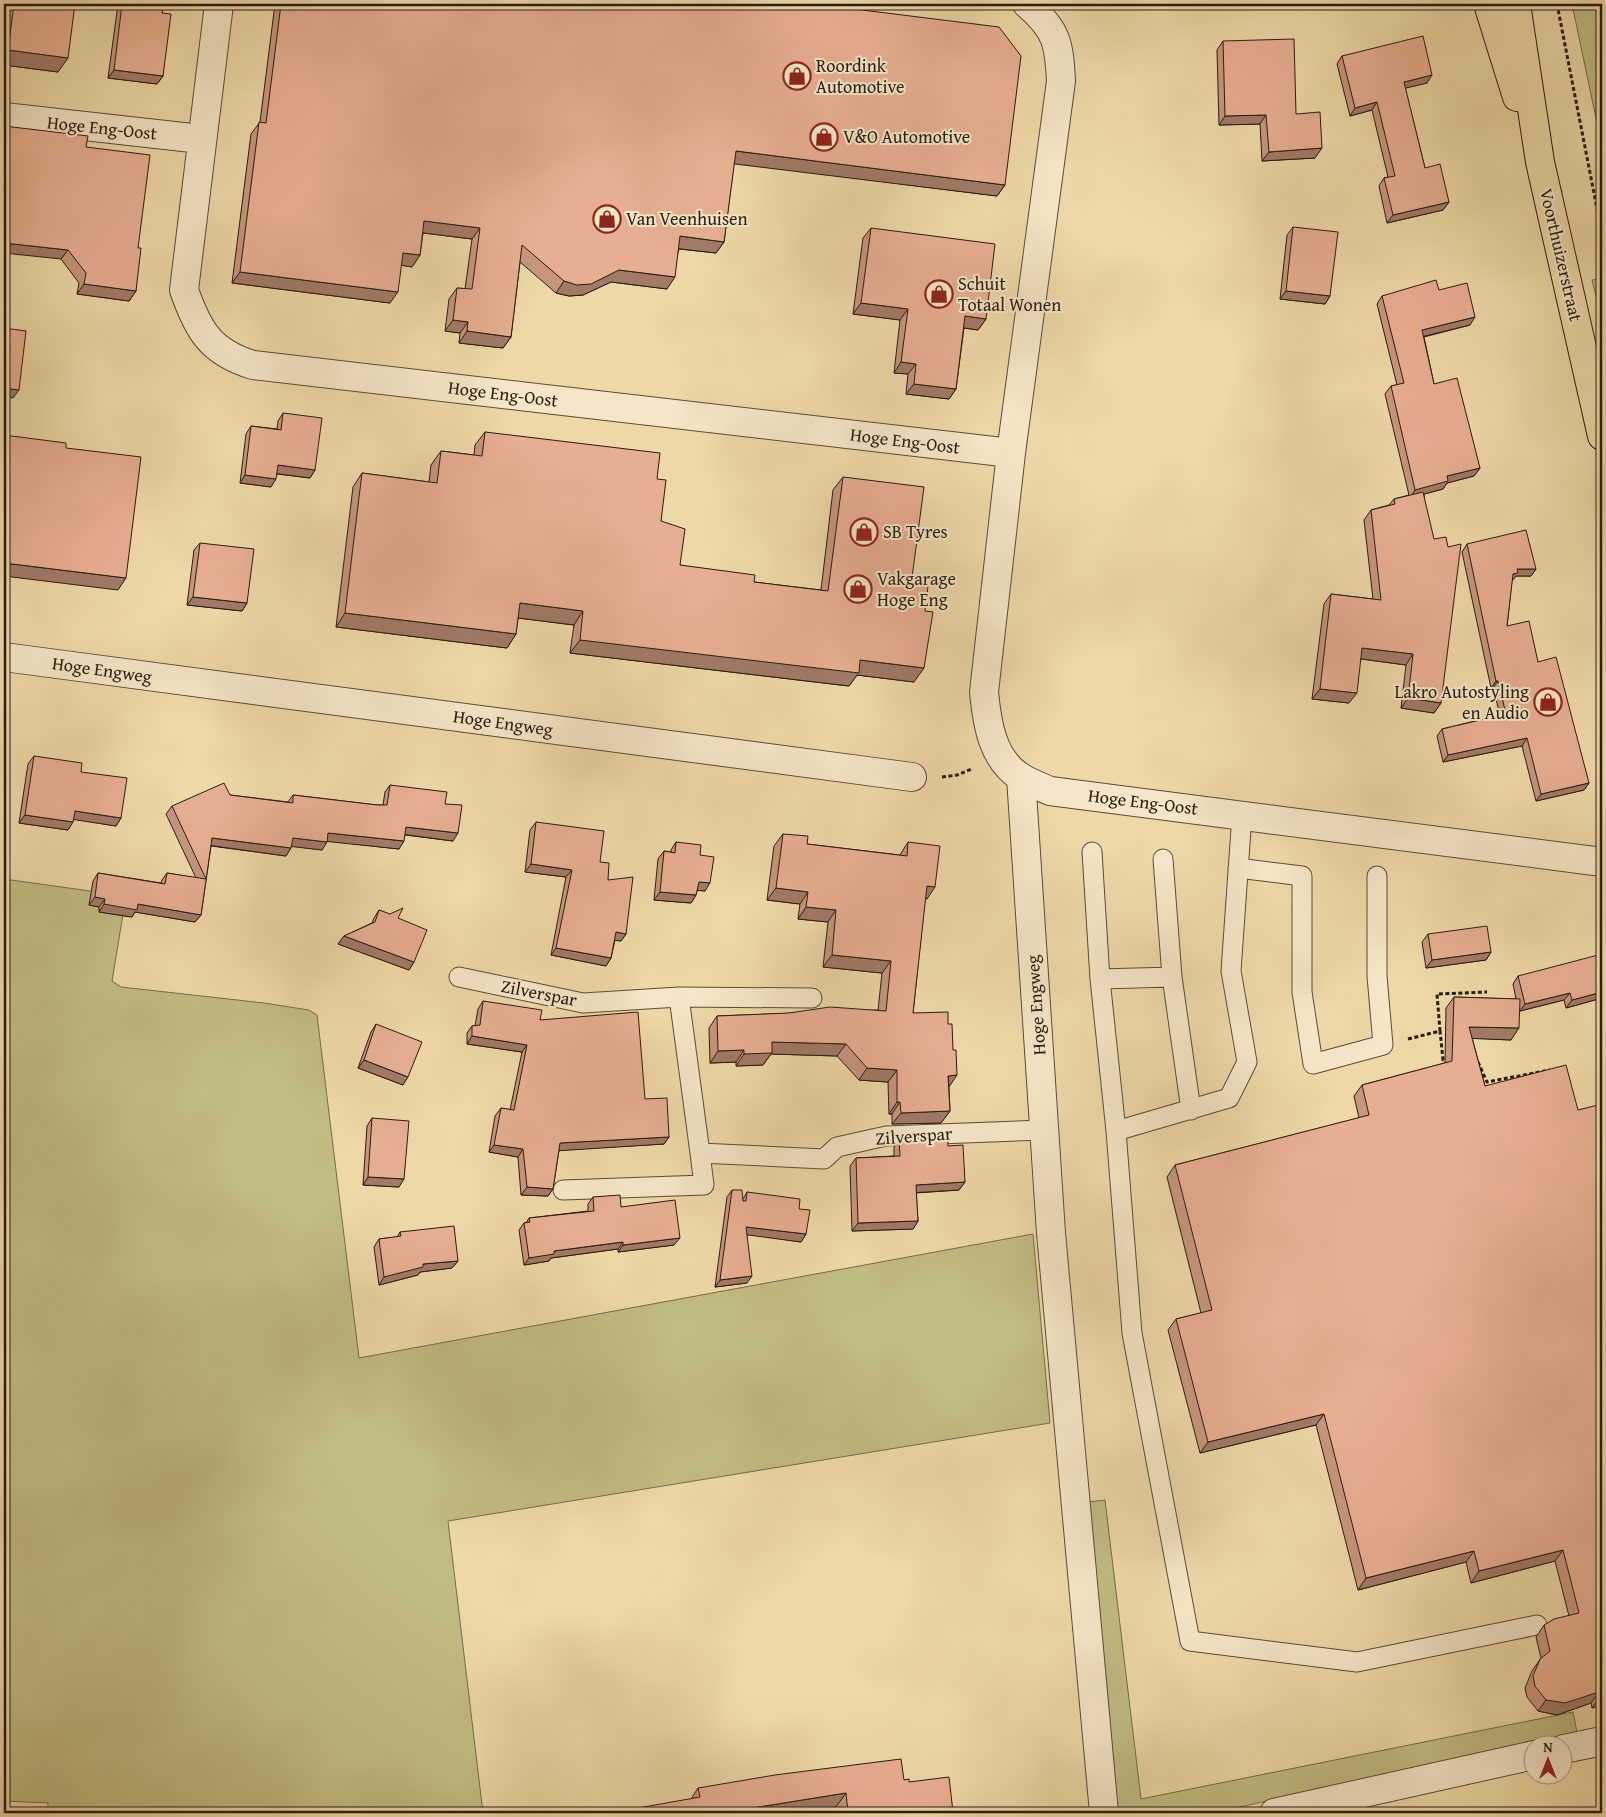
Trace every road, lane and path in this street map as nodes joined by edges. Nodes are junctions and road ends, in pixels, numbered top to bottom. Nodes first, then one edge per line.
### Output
1 (219, 4) edge
2 (1027, 4) edge
3 (1488, 4) edge
4 (1516, 4) edge
5 (1558, 5) edge
6 (4, 117) edge
7 (201, 139) junction
8 (1540, 162) junction
9 (1602, 234) edge
10 (1602, 436) edge
11 (1011, 453) junction
12 (4, 657) edge
13 (1000, 758) junction
14 (912, 777) joint
15 (1021, 777) junction
16 (1242, 815) junction
17 (1092, 852) dead end
18 (1163, 859) dead end
19 (1602, 862) edge
20 (1238, 868) junction
21 (1377, 876) dead end
22 (459, 977) dead end
23 (1172, 977) junction
24 (1100, 980) junction
25 (1487, 992) dead end
26 (679, 997) junction
27 (812, 998) dead end
28 (1440, 1032) junction
29 (1383, 1045) junction
30 (1451, 1060) edge
31 (1469, 1061) edge
32 (1554, 1070) edge
33 (1191, 1110) junction
34 (1044, 1130) junction
35 (1116, 1131) junction
36 (700, 1153) junction
37 (563, 1190) dead end
38 (1537, 1625) dead end
39 (1602, 1741) edge
40 (1574, 1747) edge
41 (1524, 1757) edge
42 (1104, 1813) edge
43 (1274, 1813) edge

1 - 7 street, Hoge Eng-Oost
2 - 11 street, Hoge Eng-Oost
3 - 8 main road, Voorthuizerstraat
4 - 8 main road, Voorthuizerstraat
5 - 9 path
6 - 7 street, Hoge Eng-Oost
7 - 11 street, Hoge Eng-Oost
8 - 10 main road, Voorthuizerstraat
11 - 13 street, Hoge Eng-Oost
12 - 14 street, Hoge Engweg
13 - 14 path
13 - 15 street, Hoge Eng-Oost
15 - 16 street, Hoge Eng-Oost
15 - 34 street, Hoge Engweg
16 - 19 street, Hoge Eng-Oost
16 - 20 lane
17 - 24 lane
18 - 23 lane
20 - 29 lane
20 - 33 lane
21 - 29 lane
22 - 26 lane, Zilverspar
23 - 24 lane
23 - 33 lane
24 - 35 lane
25 - 28 path
26 - 27 lane, Zilverspar
26 - 36 lane
28 - 29 path
28 - 30 path
31 - 32 path
33 - 35 lane
34 - 36 lane, Zilverspar
34 - 42 street, Hoge Engweg
35 - 38 lane
36 - 37 lane
39 - 40 street
41 - 43 street

